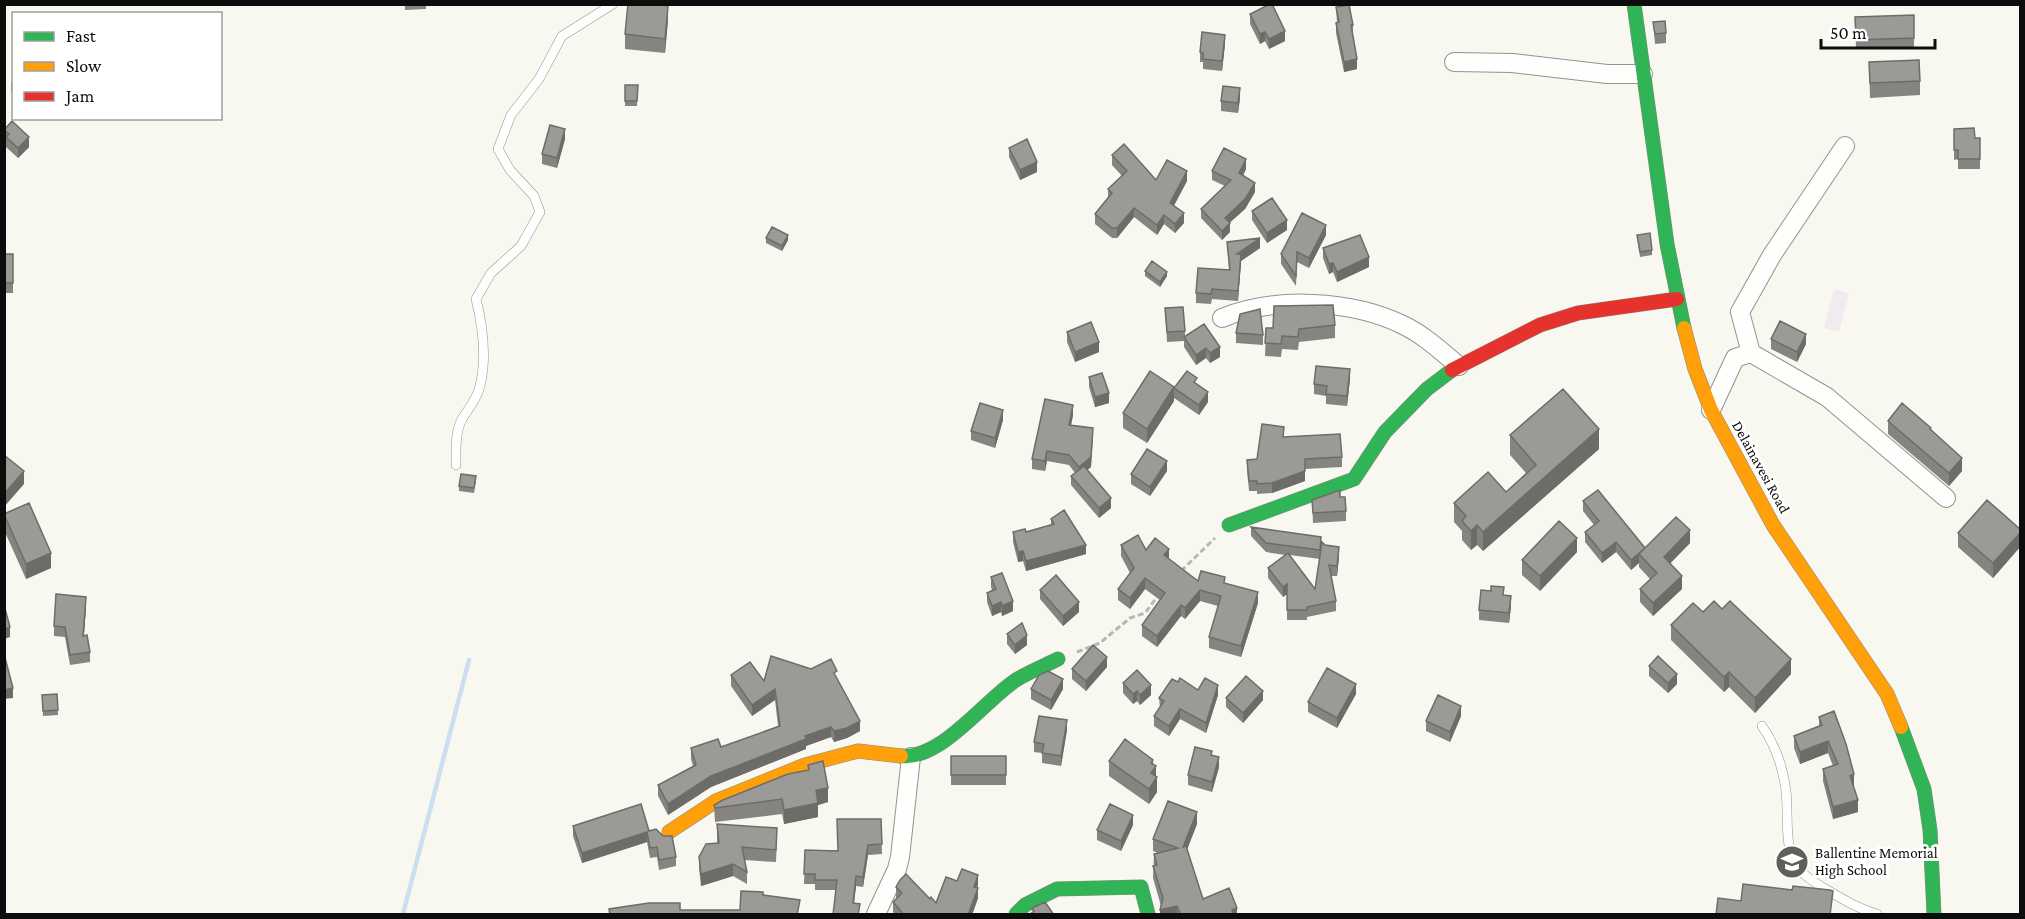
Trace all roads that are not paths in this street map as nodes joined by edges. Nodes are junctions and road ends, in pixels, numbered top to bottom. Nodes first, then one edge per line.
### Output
1 (613, 4) edge
2 (1634, 4) edge
3 (1454, 62) dead end
4 (1643, 74) junction
5 (1845, 146) dead end
6 (1677, 299) junction
7 (1222, 318) dead end
8 (1751, 353) junction
9 (1459, 366) junction
10 (1711, 410) junction
11 (456, 465) dead end
12 (1946, 498) dead end
13 (1228, 525) road end
14 (1058, 659) road end
15 (1762, 726) dead end
16 (912, 757) junction
17 (669, 832) dead end
18 (876, 915) edge
19 (1016, 915) edge
20 (1148, 915) edge
21 (1878, 915) edge
22 (1935, 915) edge

1 - 11 lane
2 - 4 street, Delainavesi Road
3 - 4 street
4 - 6 street, Delainavesi Road
5 - 8 street
6 - 9 street
6 - 10 street, Delainavesi Road
7 - 9 street
8 - 10 street
8 - 12 street
9 - 13 street
10 - 22 street, Delainavesi Road
14 - 16 street
15 - 21 lane
16 - 17 street
16 - 18 street
19 - 20 street

